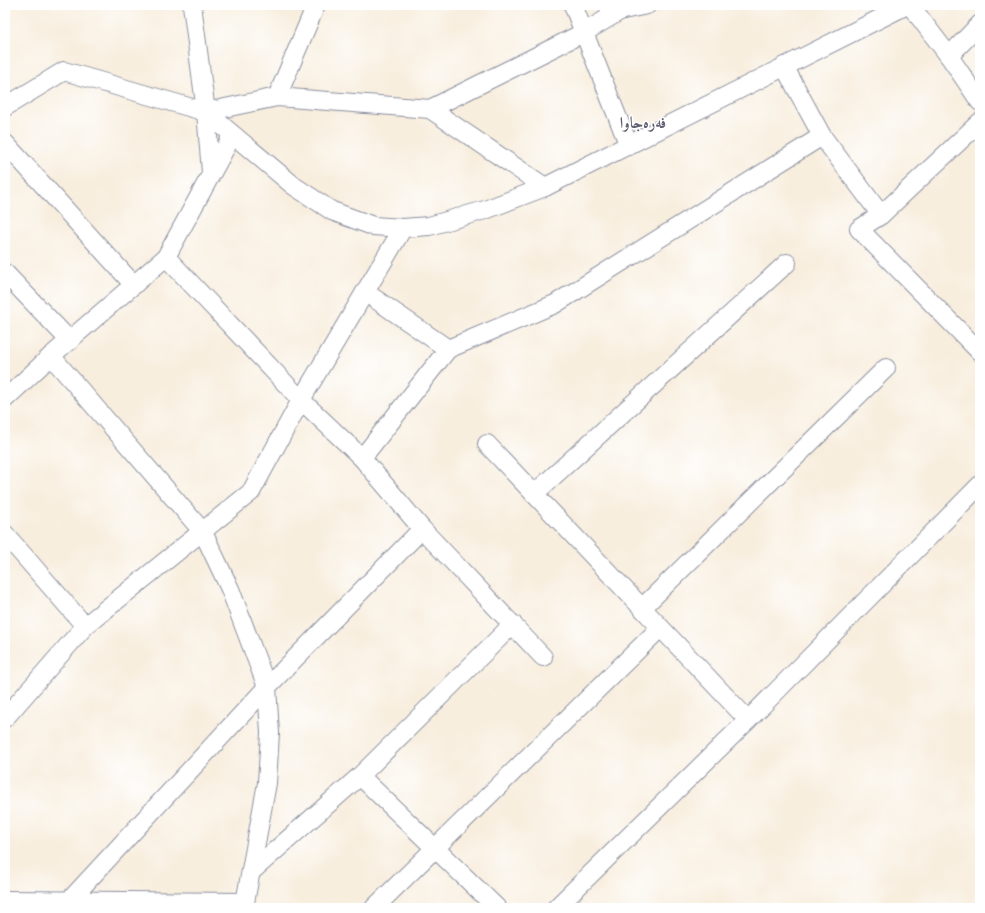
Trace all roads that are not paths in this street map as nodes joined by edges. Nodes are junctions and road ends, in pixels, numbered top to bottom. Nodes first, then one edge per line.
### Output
1 (192, 5) edge
2 (315, 5) edge
3 (647, 5) edge
4 (908, 5) edge
5 (579, 19) edge
6 (980, 24) edge
7 (948, 56) junction
8 (784, 66) junction
9 (277, 98) junction
10 (980, 102) edge
11 (5, 107) edge
12 (430, 110) junction
13 (206, 112) junction
14 (980, 122) edge
15 (232, 136) junction
16 (822, 136) junction
17 (5, 143) edge
18 (629, 146) junction
19 (211, 172) junction
20 (545, 187) junction
21 (881, 215) junction
22 (404, 228) junction
23 (166, 257) junction
24 (787, 263) dead end
25 (5, 273) edge
26 (134, 285) junction
27 (365, 292) junction
28 (70, 340) junction
29 (448, 349) junction
30 (980, 352) edge
31 (50, 356) junction
32 (886, 368) dead end
33 (5, 399) edge
34 (301, 400) junction
35 (487, 444) dead end
36 (362, 458) junction
37 (980, 485) edge
38 (534, 494) junction
39 (422, 529) junction
40 (203, 532) junction
41 (5, 534) edge
42 (642, 608) junction
43 (514, 624) junction
44 (85, 626) junction
45 (660, 628) junction
46 (543, 657) dead end
47 (267, 687) junction
48 (5, 718) edge
49 (748, 720) junction
50 (360, 776) junction
51 (435, 850) junction
52 (252, 871) junction
53 (5, 900) edge
54 (68, 902) junction
55 (245, 905) edge
56 (374, 908) edge
57 (497, 908) edge
58 (556, 908) edge

1 - 13 street
2 - 9 street
3 - 5 street
4 - 7 street
4 - 8 street
5 - 12 street
5 - 18 street
6 - 7 street
7 - 10 street
8 - 16 street
8 - 18 street
9 - 12 street
9 - 13 street
11 - 13 street
12 - 20 street
13 - 15 street
13 - 19 street
14 - 21 street
15 - 19 street
15 - 22 street
16 - 21 street
16 - 29 street
17 - 26 street
18 - 20 street
19 - 23 street
20 - 22 street
21 - 30 street
22 - 27 street
23 - 26 street
23 - 34 street
24 - 38 street
25 - 28 street
26 - 28 street
27 - 29 street
27 - 34 street
28 - 31 street
29 - 36 street
31 - 33 street
31 - 40 street
32 - 42 street
34 - 36 street
34 - 40 street
35 - 38 street
36 - 39 street
37 - 49 street
38 - 42 street
39 - 43 street
39 - 47 street
40 - 44 street
40 - 47 street
41 - 44 street
42 - 45 street
43 - 46 street
43 - 50 street
44 - 48 street
45 - 49 street
45 - 51 street
47 - 52 street
47 - 54 street
49 - 58 street
50 - 51 street
50 - 52 street
51 - 56 street
51 - 57 street
52 - 55 street
53 - 54 street
54 - 55 street

